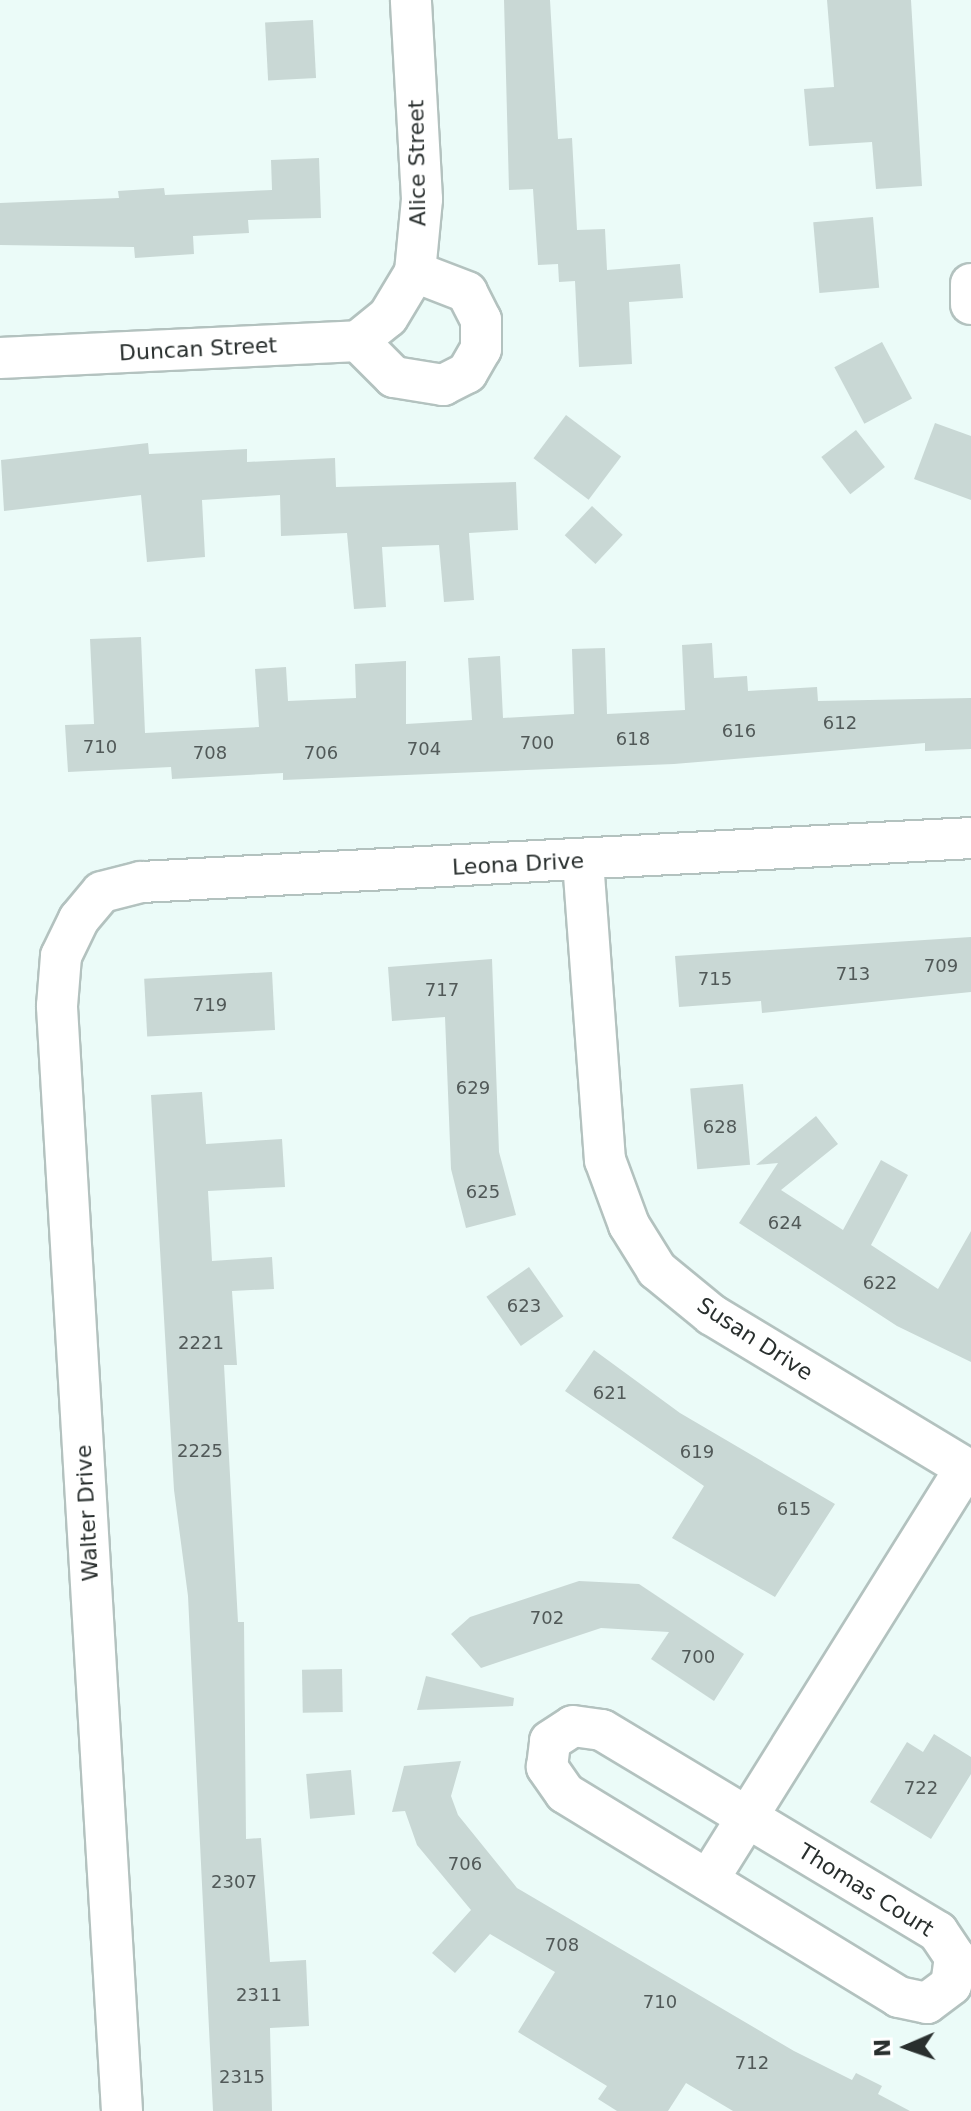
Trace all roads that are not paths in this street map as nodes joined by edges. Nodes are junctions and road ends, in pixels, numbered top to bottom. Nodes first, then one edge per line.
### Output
1 (411, 0) edge
2 (415, 272) junction
3 (971, 284) edge
4 (971, 304) edge
5 (373, 329) junction
6 (0, 358) edge
7 (971, 838) edge
8 (583, 861) junction
9 (79, 919) joint
10 (968, 1470) edge
11 (751, 1818) junction
12 (708, 1880) junction
13 (122, 2111) edge

1 - 2 street, Alice Street
2 - 5 street, Alice Street
2 - 5 street
3 - 4 street
5 - 6 street, Duncan Street
7 - 8 street, Leona Drive
8 - 9 street, Leona Drive
8 - 10 street, Susan Drive
9 - 13 street, Walter Drive
10 - 11 street
11 - 12 street
11 - 12 street, Thomas Court
11 - 12 street, Thomas Court

